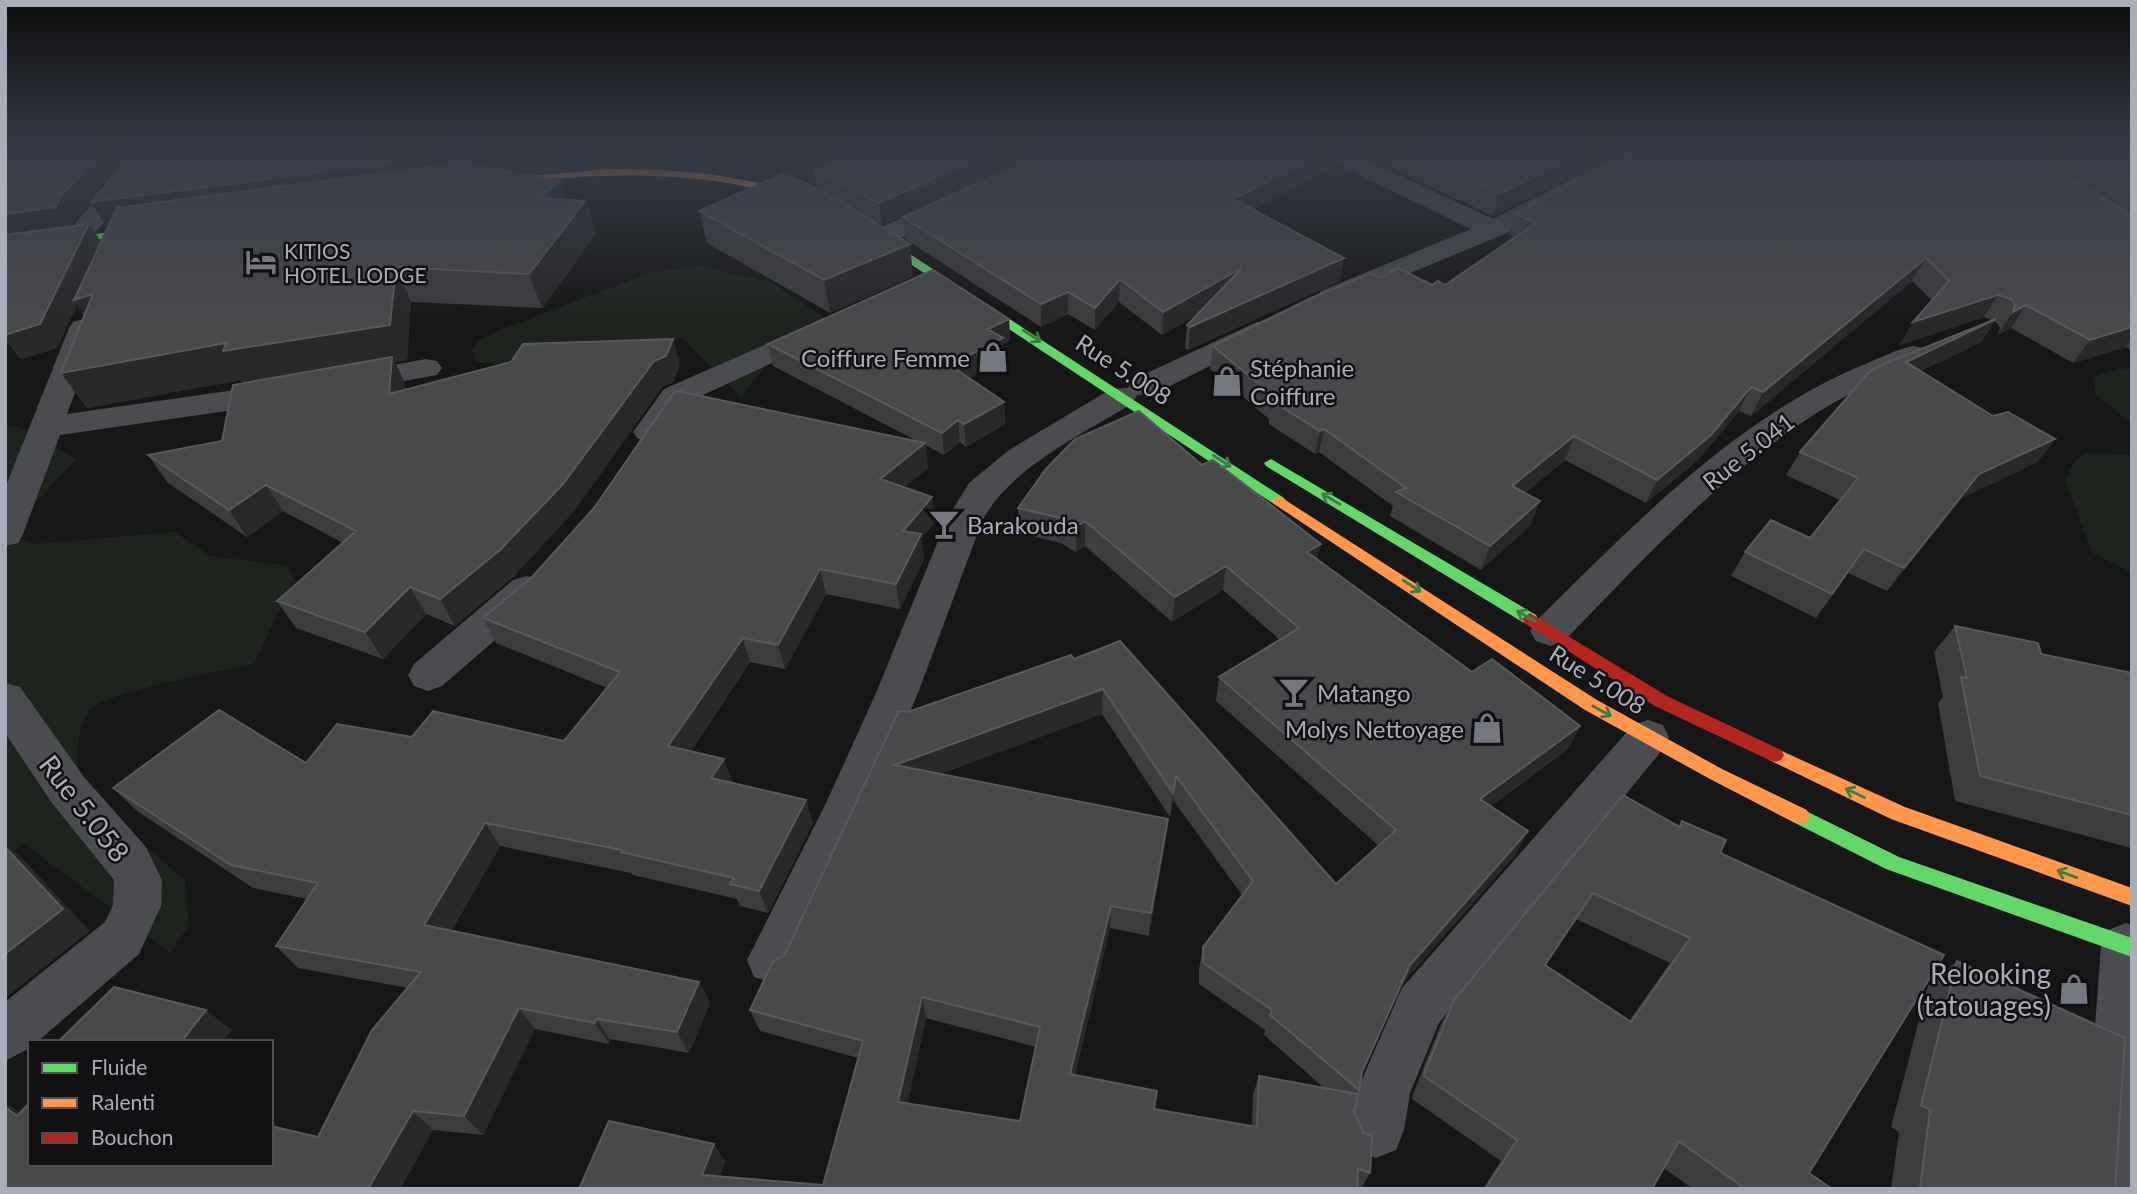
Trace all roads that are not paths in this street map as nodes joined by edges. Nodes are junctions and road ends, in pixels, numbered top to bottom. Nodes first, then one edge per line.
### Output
1 (102, 209) edge
2 (941, 209) edge
3 (1450, 209) edge
4 (1526, 209) edge
5 (161, 217) edge
6 (177, 226) edge
7 (86, 227) junction
8 (1493, 229) junction
9 (894, 230) junction
10 (5, 237) edge
11 (5, 249) edge
12 (942, 269) junction
13 (901, 293) edge
14 (98, 296) edge
15 (851, 316) edge
16 (1940, 344) edge
17 (426, 368) dead end
18 (1138, 389) junction
19 (46, 427) junction
20 (1251, 452) dead end
21 (631, 462) edge
22 (5, 534) edge
23 (546, 569) edge
24 (1550, 631) junction
25 (428, 675) dead end
26 (5, 699) edge
27 (1647, 737) junction
28 (2130, 930) edge
29 (772, 960) edge
30 (5, 1035) edge
31 (1376, 1130) dead end
32 (2112, 1189) edge

1 - 7 street
2 - 9 street
3 - 8 street
4 - 8 street
5 - 7 main road
6 - 11 main road
7 - 10 main road
8 - 18 street
9 - 12 main road, Rue 5.008
9 - 12 main road, Rue 5.008
12 - 13 street
12 -> 18 main road, Rue 5.008
14 - 19 street
15 - 21 street
16 - 24 street, Rue 5.041
17 - 19 street
18 -> 27 main road, Rue 5.008
18 - 29 street
19 - 22 street
24 -> 20 main road, Rue 5.008
23 - 25 street
28 -> 24 main road, Rue 5.008
26 - 30 street, Rue 5.058
27 - 28 main road, Rue 5.008
27 - 31 street
28 - 32 street

